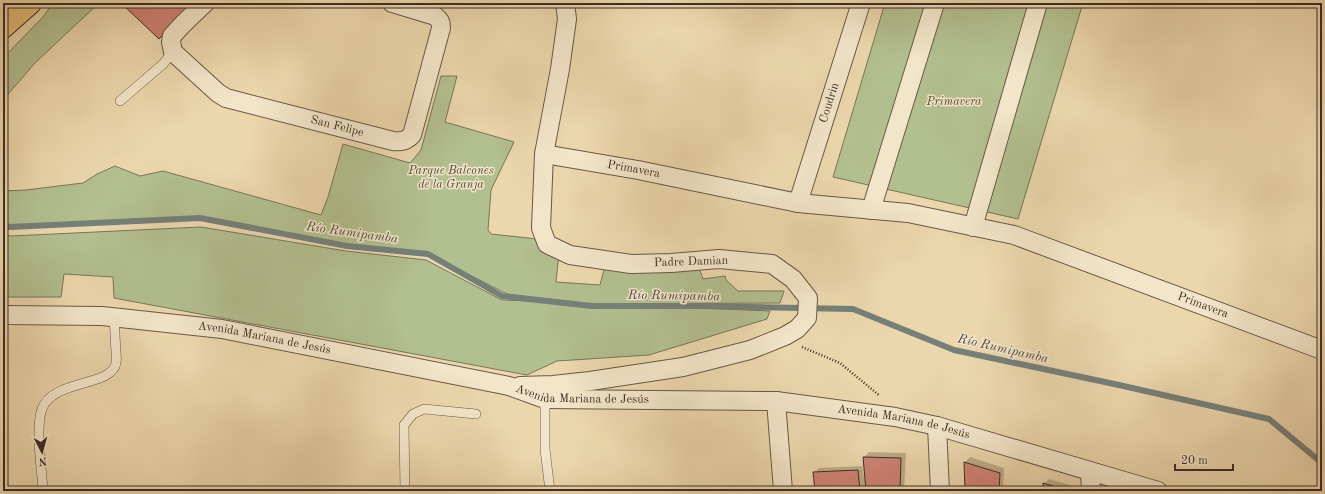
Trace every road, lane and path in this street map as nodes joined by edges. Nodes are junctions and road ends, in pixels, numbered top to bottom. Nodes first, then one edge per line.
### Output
1 (3, 3) edge
2 (30, 3) edge
3 (205, 3) edge
4 (392, 3) edge
5 (565, 3) edge
6 (861, 3) edge
7 (935, 3) edge
8 (1038, 3) edge
9 (3, 18) edge
10 (3, 27) edge
11 (173, 52) junction
12 (120, 101) dead end
13 (544, 154) junction
14 (798, 203) junction
15 (871, 210) junction
16 (973, 227) junction
17 (3, 315) edge
18 (114, 318) junction
19 (785, 336) junction
20 (1322, 350) edge
21 (509, 386) junction
22 (545, 399) junction
23 (776, 401) junction
24 (476, 414) dead end
25 (895, 417) junction
26 (937, 426) junction
27 (1090, 471) junction
28 (43, 491) edge
29 (405, 491) edge
30 (550, 491) edge
31 (783, 491) edge
32 (940, 491) edge
33 (1091, 491) edge
34 (1158, 491) edge

1 - 9 main road
2 - 10 main road
3 - 11 street
4 - 11 street, San Felipe
5 - 13 street, Padre Damian
6 - 14 street, Coudrin
7 - 15 street
8 - 16 street
11 - 12 lane
13 - 14 street, Primavera
13 - 19 street, Padre Damian
14 - 15 street, Primavera
15 - 16 street, Primavera
16 - 20 street, Primavera
17 - 18 street, Avenida Mariana de Jesús
18 - 21 street, Avenida Mariana de Jesús
18 - 28 lane
19 - 21 street, Padre Damian
19 - 25 path
21 - 22 street, Avenida Mariana de Jesús
22 - 23 street, Avenida Mariana de Jesús
22 - 30 lane
23 - 25 street, Avenida Mariana de Jesús
23 - 31 street
24 - 29 lane
25 - 26 street, Avenida Mariana de Jesús
26 - 27 street, Avenida Mariana de Jesús
26 - 32 street
27 - 33 street
27 - 34 street, Avenida Mariana de Jesús

